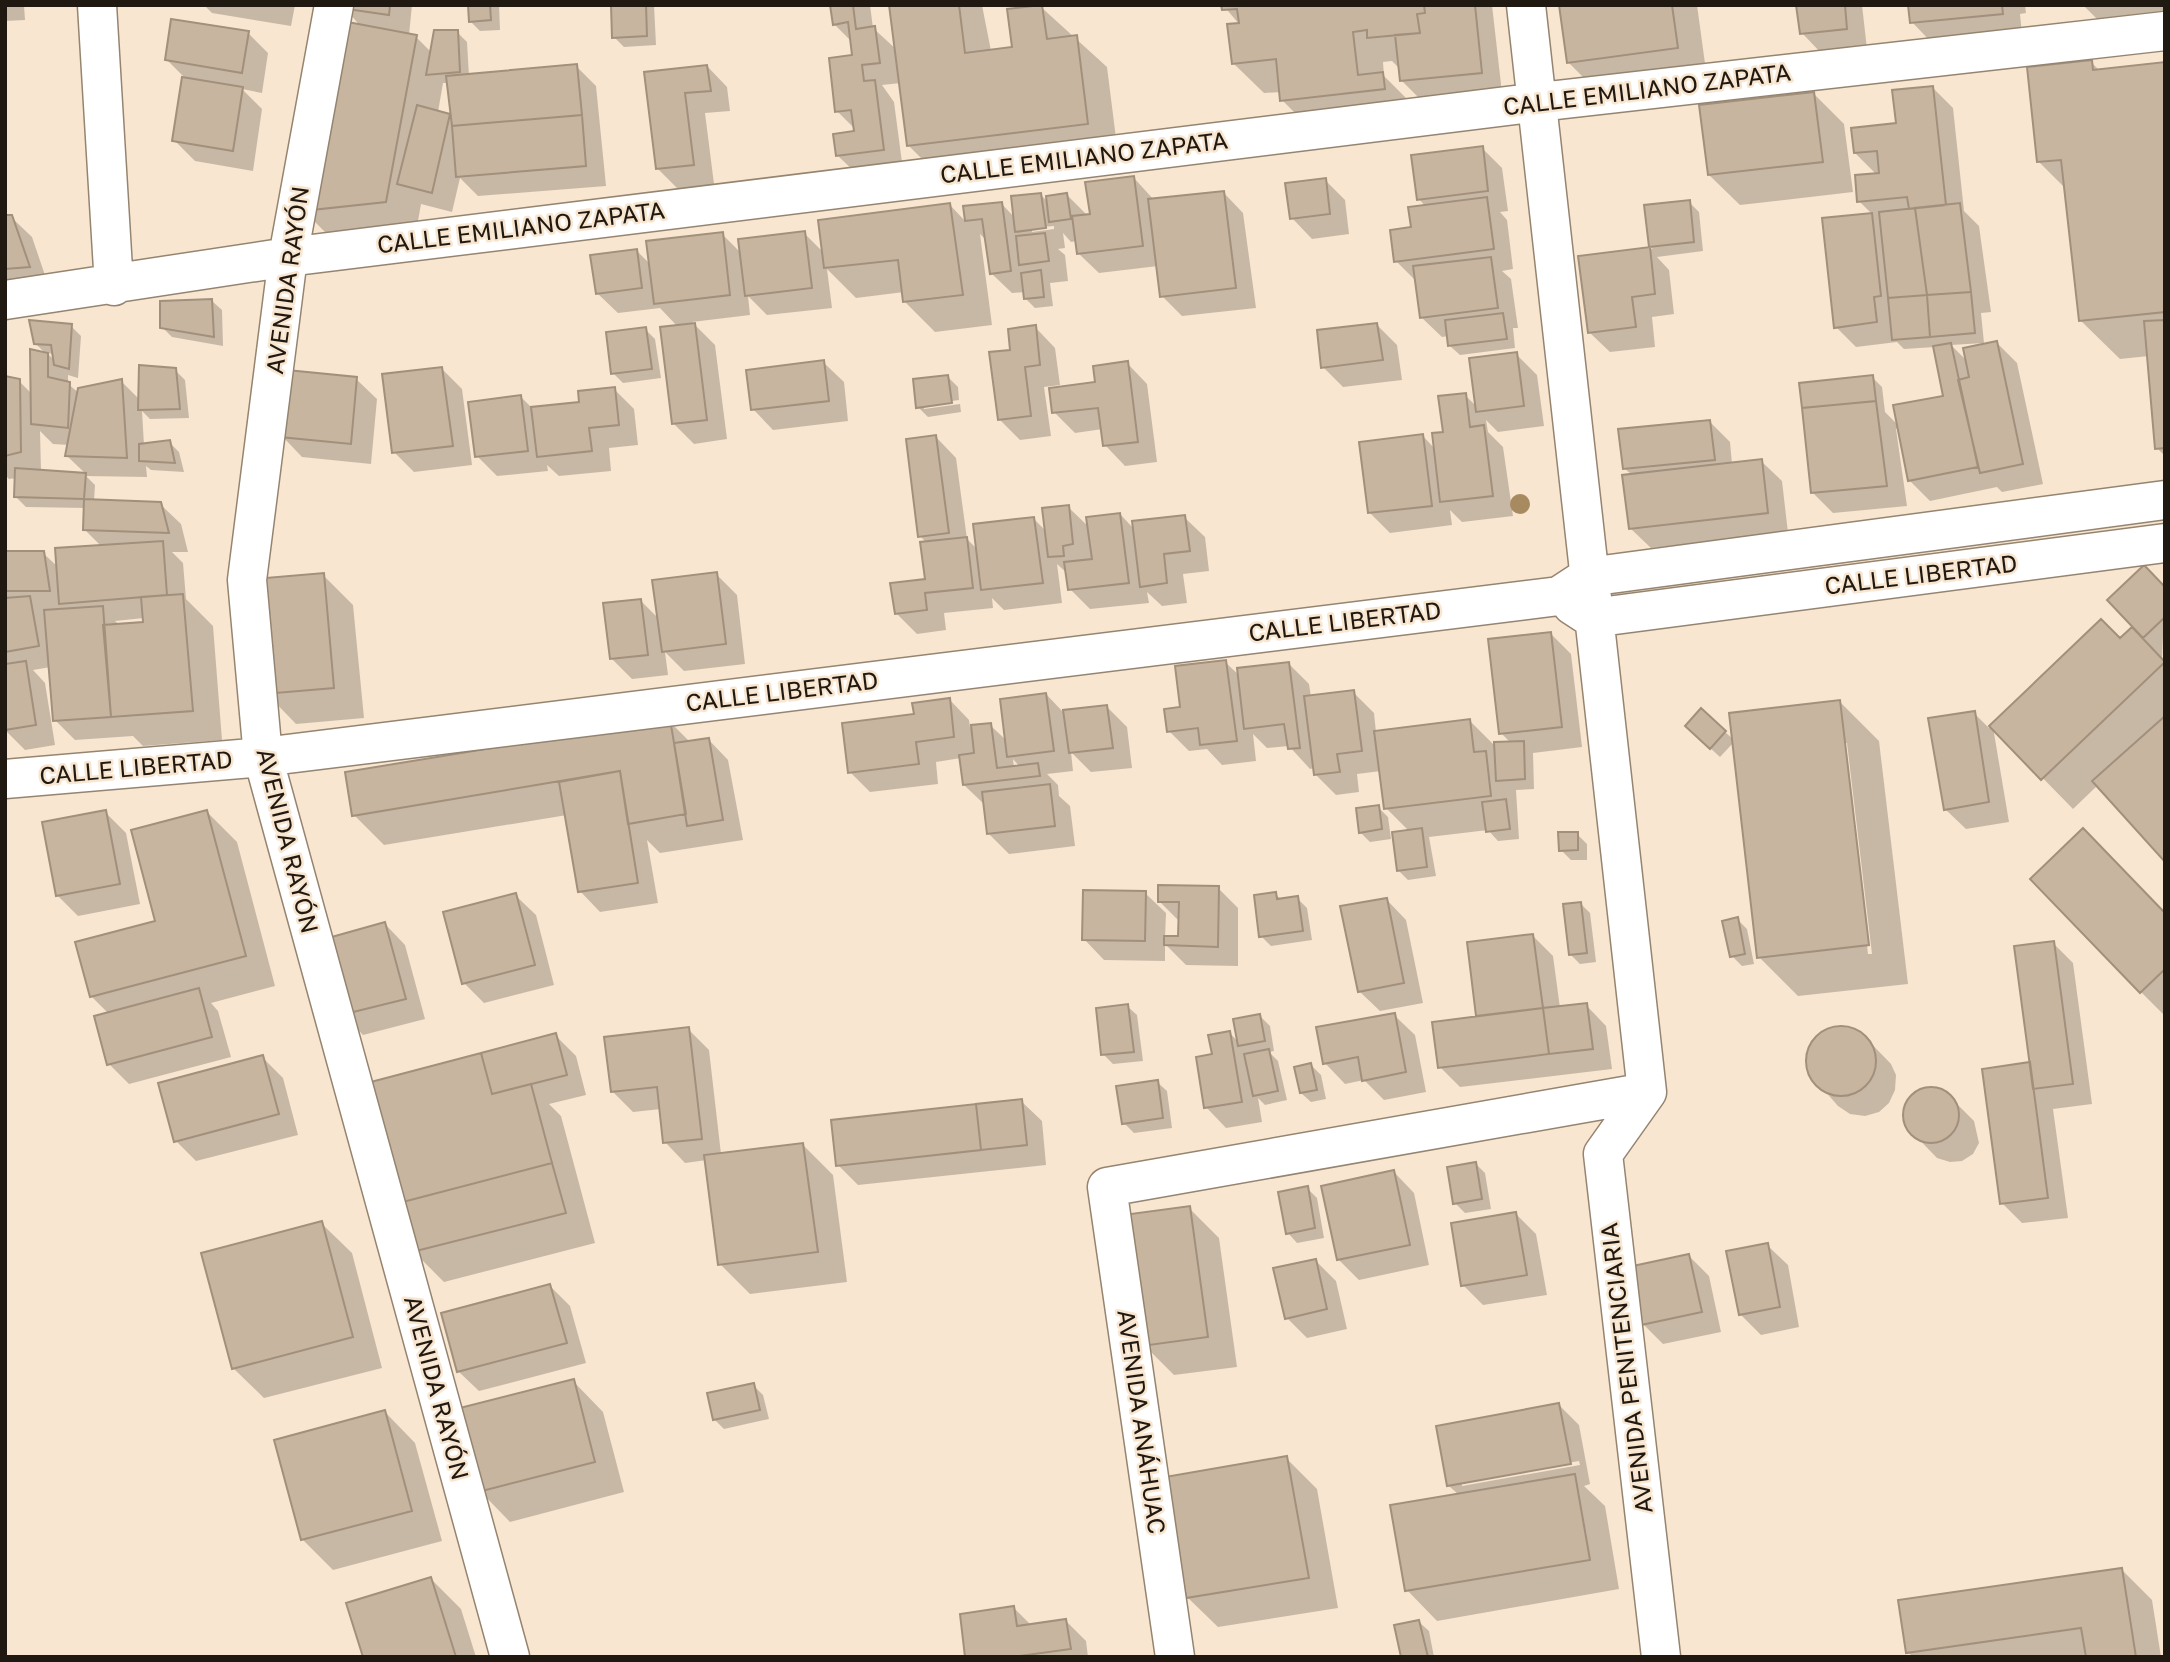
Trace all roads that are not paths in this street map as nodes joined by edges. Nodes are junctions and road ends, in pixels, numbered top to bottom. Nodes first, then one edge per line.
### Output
1 (97, 5) edge
2 (334, 5) edge
3 (1526, 5) edge
4 (2165, 31) edge
5 (1539, 102) junction
6 (288, 257) junction
7 (114, 286) junction
8 (5, 300) edge
9 (2165, 500) edge
10 (2012, 520) junction
11 (2165, 543) edge
12 (2019, 562) junction
13 (1573, 586) junction
14 (1592, 618) junction
15 (263, 757) junction
16 (5, 779) edge
17 (1647, 1092) junction
18 (510, 1657) edge
19 (1175, 1657) edge
20 (1661, 1657) edge

1 - 7 street
2 - 6 street, AVENIDA RAYÓN
3 - 5 street
4 - 5 street, CALLE EMILIANO ZAPATA
5 - 6 street, CALLE EMILIANO ZAPATA
5 - 13 street
6 - 7 street, CALLE EMILIANO ZAPATA
6 - 15 street, AVENIDA RAYÓN
7 - 8 street, CALLE EMILIANO ZAPATA
9 - 10 street, CALLE LIBERTAD
10 - 12 street
10 - 13 street, CALLE LIBERTAD
11 - 12 street, CALLE LIBERTAD
12 - 14 street, CALLE LIBERTAD
13 - 14 street
13 - 15 street, CALLE LIBERTAD
14 - 17 street
15 - 16 street, CALLE LIBERTAD
15 - 18 street, AVENIDA RAYÓN
17 - 19 street, AVENIDA ANÁHUAC
17 - 20 street, AVENIDA PENITENCIARIA

